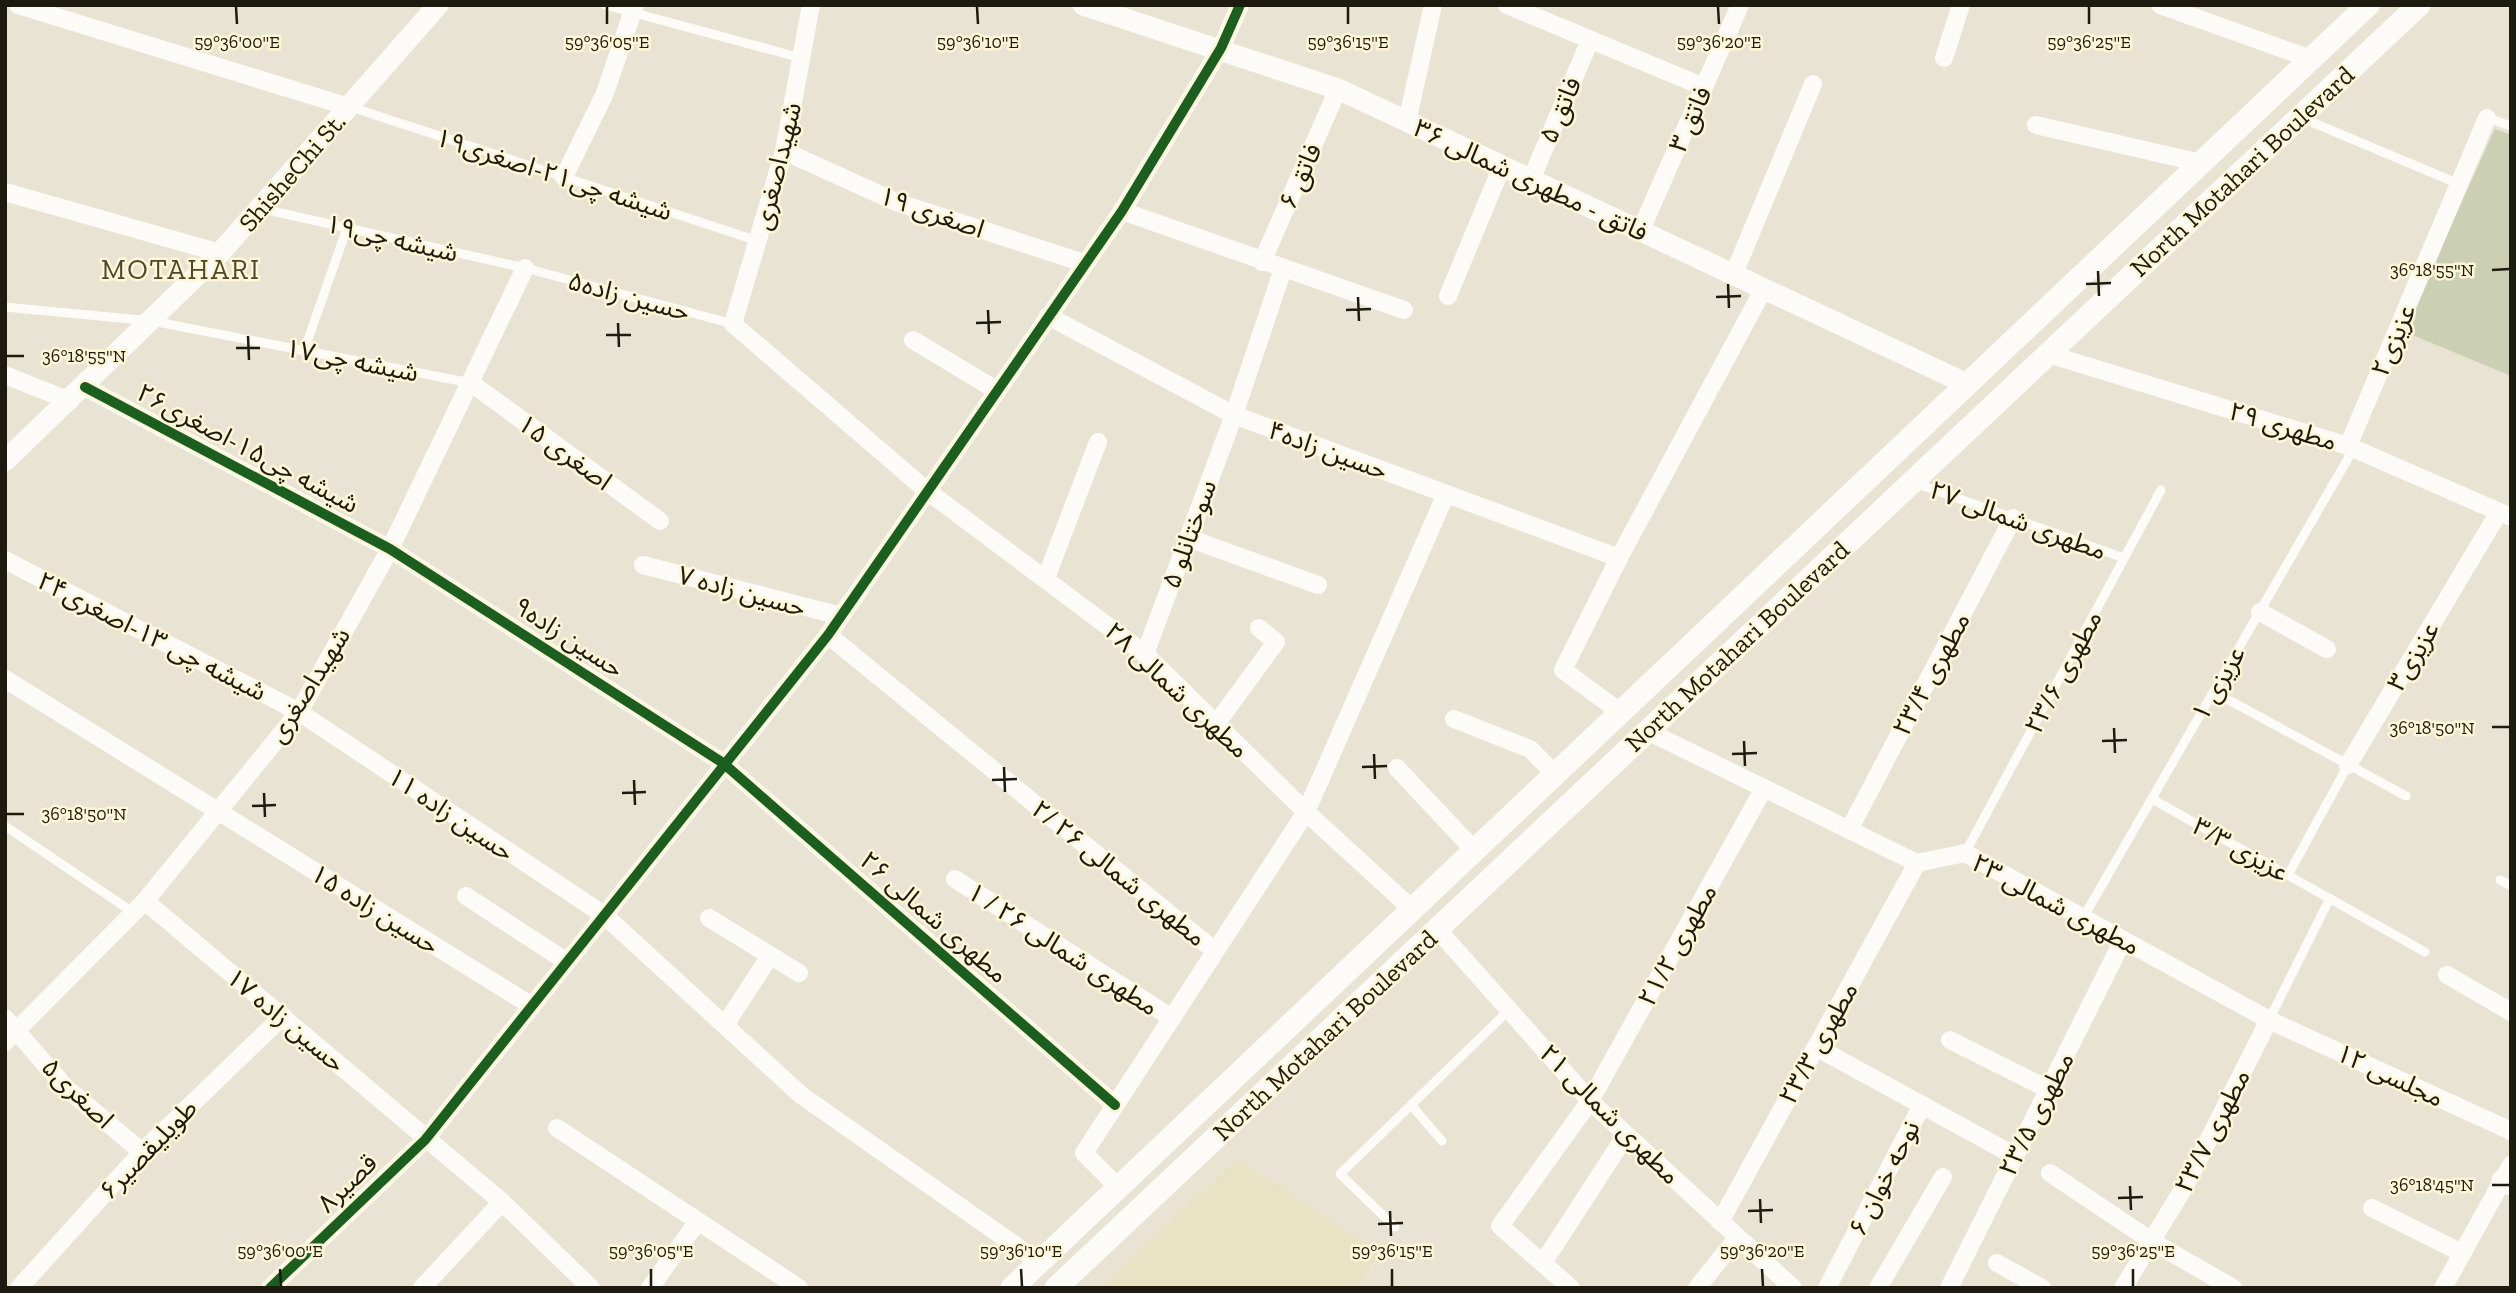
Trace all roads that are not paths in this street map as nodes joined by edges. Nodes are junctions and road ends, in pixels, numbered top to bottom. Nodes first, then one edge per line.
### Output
1 (18, 5) edge
2 (428, 5) edge
3 (438, 5) edge
4 (605, 5) edge
5 (811, 5) edge
6 (1083, 5) edge
7 (1240, 5) edge
8 (1433, 5) edge
9 (1507, 5) edge
10 (1740, 5) edge
11 (1961, 5) edge
12 (2368, 5) edge
13 (2419, 5) edge
14 (2169, 7) edge
15 (634, 9) edge
16 (1590, 40) junction
17 (1221, 48) junction
18 (393, 55) junction
19 (801, 58) junction
20 (1944, 58) dead end
21 (2311, 59) junction
22 (1813, 84) dead end
23 (1704, 87) junction
24 (1338, 89) junction
25 (349, 107) junction
26 (2300, 117) junction
27 (2487, 118) joint
28 (1407, 122) junction
29 (2244, 122) junction
30 (2036, 125) dead end
31 (2511, 126) edge
32 (2269, 145) junction
33 (785, 152) junction
34 (2201, 163) junction
35 (1502, 166) junction
36 (564, 177) junction
37 (1531, 180) junction
38 (2459, 184) junction
39 (5, 192) edge
40 (260, 208) junction
41 (1122, 211) junction
42 (347, 228) junction
43 (1640, 232) junction
44 (758, 241) junction
45 (220, 253) junction
46 (1262, 262) junction
47 (1084, 263) junction
48 (525, 268) junction
49 (1283, 269) junction
50 (1733, 276) junction
51 (1763, 290) junction
52 (1448, 296) dead end
53 (5, 307) edge
54 (1404, 310) dead end
55 (1048, 316) junction
56 (152, 321) junction
57 (733, 324) junction
58 (913, 340) dead end
59 (304, 351) junction
60 (2048, 354) junction
61 (5, 375) edge
62 (471, 383) junction
63 (1967, 384) junction
64 (996, 390) junction
65 (77, 394) junction
66 (1234, 415) junction
67 (1098, 442) dead end
68 (2351, 447) junction
69 (5, 461) edge
70 (1912, 482) junction
71 (926, 490) junction
72 (2161, 490) dead end
73 (1446, 494) junction
74 (2505, 515) edge
75 (2013, 518) junction
76 (660, 521) dead end
77 (1188, 538) junction
78 (390, 549) junction
79 (1791, 551) junction
80 (1619, 558) junction
81 (2124, 558) junction
82 (5, 560) edge
83 (643, 565) dead end
84 (1814, 574) junction
85 (1046, 578) junction
86 (1318, 585) dead end
87 (2259, 612) junction
88 (841, 616) junction
89 (1259, 628) dead end
90 (828, 635) junction
91 (2327, 649) dead end
92 (1145, 654) junction
93 (5, 679) edge
94 (2214, 692) junction
95 (299, 712) junction
96 (1620, 712) junction
97 (1454, 719) dead end
98 (1216, 724) junction
99 (1647, 732) junction
100 (723, 763) junction
101 (2348, 765) junction
102 (1397, 768) dead end
103 (1555, 774) junction
104 (1764, 788) junction
105 (2406, 796) dead end
106 (2152, 799) junction
107 (218, 812) junction
108 (1306, 812) junction
109 (5, 826) edge
110 (1849, 830) junction
111 (1474, 850) junction
112 (1965, 853) junction
113 (1917, 863) junction
114 (2288, 875) junction
115 (955, 879) dead end
116 (2500, 880) dead end
117 (2511, 886) edge
118 (466, 896) dead end
119 (2330, 898) junction
120 (140, 907) junction
121 (1412, 909) junction
122 (604, 915) junction
123 (709, 918) dead end
124 (2083, 918) junction
125 (1437, 929) junction
126 (2123, 940) junction
127 (1216, 951) junction
128 (2425, 952) dead end
129 (770, 956) junction
130 (567, 962) junction
131 (799, 973) dead end
132 (2447, 975) dead end
133 (532, 1006) junction
134 (1508, 1010) junction
135 (2511, 1012) edge
136 (283, 1016) junction
137 (1172, 1018) junction
138 (2269, 1020) junction
139 (724, 1025) junction
140 (10, 1030) edge
141 (1950, 1040) dead end
142 (1816, 1047) junction
143 (2048, 1089) junction
144 (1590, 1101) junction
145 (1115, 1105) junction
146 (1411, 1105) junction
147 (1922, 1105) junction
148 (557, 1128) dead end
149 (2511, 1131) edge
150 (1626, 1135) junction
151 (425, 1140) junction
152 (1443, 1141) dead end
153 (142, 1152) junction
154 (2015, 1156) junction
155 (2050, 1173) dead end
156 (1943, 1177) dead end
157 (2508, 1177) edge
158 (1118, 1187) junction
159 (502, 1202) junction
160 (2372, 1208) dead end
161 (698, 1221) junction
162 (1720, 1222) junction
163 (1395, 1227) dead end
164 (1737, 1238) junction
165 (2153, 1241) junction
166 (2462, 1253) junction
167 (1039, 1262) junction
168 (1543, 1264) junction
169 (1997, 1264) dead end
170 (5, 1279) edge
171 (13, 1288) edge
172 (19, 1288) edge
173 (270, 1288) edge
174 (422, 1288) edge
175 (591, 1288) edge
176 (650, 1288) edge
177 (799, 1288) edge
178 (1012, 1288) edge
179 (1056, 1288) edge
180 (1572, 1288) edge
181 (1697, 1288) edge
182 (1793, 1288) edge
183 (1827, 1288) edge
184 (1878, 1288) edge
185 (1949, 1288) edge
186 (2042, 1288) edge
187 (2123, 1288) edge
188 (2233, 1288) edge
189 (2443, 1288) edge

1 - 25 street
2 - 18 street, ShisheChi St.
3 - 18 street, ShisheChi St.
4 - 15 lane
5 - 19 street, شهیداصغری
6 - 17 street, فاتق - مطهری شمالی ۳۶
7 - 17 street, قصیر۸
8 - 28 street
9 - 16 street
10 - 23 street, فاتق ۳
11 - 20 street
12 - 21 main road, North Motahari Boulevard
13 - 26 main road, North Motahari Boulevard
14 - 21 street
15 - 19 lane
15 - 36 street
16 - 23 street
16 - 37 street, فاتق ۵
17 - 24 street, فاتق - مطهری شمالی ۳۶
17 - 41 street, قصیر۸
18 - 25 street, ShisheChi St.
19 - 33 street, شهیداصغری
21 - 29 main road, North Motahari Boulevard
22 - 50 street
23 - 43 street, فاتق ۳
24 - 28 street, فاتق - مطهری شمالی ۳۶
24 - 46 street, فاتق ۶
25 - 36 lane, شیشه چی۲۱-اصغری۱۹
25 - 40 street, ShisheChi St.
26 - 32 main road, North Motahari Boulevard
26 - 38 lane
27 - 31 lane
27 - 38 street, عزیزی۲
28 - 35 street, فاتق - مطهری شمالی ۳۶
29 - 32 main road
29 - 34 main road, North Motahari Boulevard
30 - 34 street
32 - 60 main road, North Motahari Boulevard
33 - 44 street, شهیداصغری
33 - 47 street, اصغری ۱۹
34 - 63 main road, North Motahari Boulevard
35 - 37 street, فاتق - مطهری شمالی ۳۶
35 - 52 street
36 - 44 lane, شیشه چی۲۱-اصغری۱۹
37 - 43 street, فاتق - مطهری شمالی ۳۶
38 - 68 street, عزیزی۲
39 - 45 street
40 - 42 lane, شیشه چی۱۹
40 - 45 street, ShisheChi St.
41 - 46 street
41 - 47 street, قصیر۸
42 - 48 lane, شیشه چی۱۹
42 - 59 lane
43 - 50 street, فاتق - مطهری شمالی ۳۶
44 - 57 street, شهیداصغری
45 - 56 street, ShisheChi St.
46 - 49 street
47 - 55 street, قصیر۸
48 - 57 lane, حسین زاده۵
48 - 62 street, شهیداصغری
49 - 54 street
49 - 66 street, سوختانلو ۵
50 - 51 street, فاتق - مطهری شمالی ۳۶
51 - 63 street, فاتق - مطهری شمالی ۳۶
51 - 80 street
53 - 56 lane, شیشه چی۱۷
55 - 64 street, قصیر۸
55 - 66 street, حسین زاده۴
56 - 59 lane, شیشه چی۱۷
56 - 65 street, ShisheChi St.
57 - 71 street, مطهری شمالی ۲۸
58 - 64 street
59 - 62 lane, شیشه چی۱۷
60 - 68 street, مطهری ۲۹
60 - 70 main road, North Motahari Boulevard
61 - 65 street, شیشه چی۱۵-اصغری۲۶
62 - 76 street, اصغری ۱۵
62 - 78 street, شهیداصغری
63 - 79 main road, North Motahari Boulevard
64 - 71 street, قصیر۸
65 - 69 street, ShisheChi St.
65 - 78 street, شیشه چی۱۵-اصغری۲۶
66 - 73 street, حسین زاده۴
66 - 77 street, سوختانلو ۵
67 - 85 street
68 - 74 street, مطهری ۲۹
68 - 87 lane, عزیزی ۱
70 - 75 lane, مطهری شمالی ۲۷
70 - 84 main road, North Motahari Boulevard
71 - 85 street, مطهری شمالی ۲۸
71 - 88 street, قصیر۸
72 - 81 lane, مطهری ۲۳/۶
73 - 80 street, حسین زاده۴
73 - 108 street
74 - 101 street, عزیزی۳
75 - 81 lane, مطهری شمالی ۲۷
75 - 110 street, مطهری ۲۳/۴
77 - 86 street
77 - 92 street, سوختانلو ۵
78 - 95 street, شهیداصغری
78 - 100 street, حسین زاده۹
79 - 84 main road
79 - 96 main road, North Motahari Boulevard
80 - 96 street
81 - 112 lane, مطهری ۲۳/۶
82 - 95 street, شیشه چی ۱۳-اصغری۲۴
83 - 88 street, حسین زاده ۷
84 - 99 main road, North Motahari Boulevard
85 - 92 street, مطهری شمالی ۲۸
87 - 91 street
87 - 94 lane, عزیزی ۱
88 - 90 street, قصیر۸
89 - 98 street
90 - 100 street, قصیر۸
90 - 127 street, مطهری شمالی ۲۶ /۲
92 - 98 street, مطهری شمالی ۲۸
93 - 107 street, حسین زاده ۱۵
94 - 101 lane
94 - 106 lane, عزیزی ۱
95 - 107 street, شهیداصغری
95 - 122 street, حسین زاده ۱۱
96 - 103 main road, North Motahari Boulevard
97 - 103 street
98 - 108 street, مطهری شمالی ۲۸
99 - 104 street
99 - 125 main road, North Motahari Boulevard
100 - 122 street, قصیر۸
100 - 145 street, مطهری شمالی ۲۶
101 - 105 lane
101 - 114 lane, عزیزی۳
102 - 111 street
103 - 111 main road, North Motahari Boulevard
104 - 110 street
104 - 144 street, مطهری ۲۱/۲
106 - 114 lane, عزیزی ۳/۳
106 - 124 lane, عزیزی ۱
107 - 120 street, شهیداصغری
107 - 133 street, حسین زاده ۱۵
108 - 121 street, مطهری شمالی ۲۸
108 - 127 street
109 - 120 lane
110 - 113 street
111 - 121 main road, North Motahari Boulevard
112 - 113 street, مطهری شمالی ۲۳
112 - 124 street, مطهری شمالی ۲۳
113 - 142 street, مطهری ۲۳/۳
114 - 119 lane, عزیزی ۳/۳
115 - 137 street, مطهری شمالی ۲۶ / ۱
116 - 117 lane
118 - 130 street
119 - 128 lane, عزیزی ۳/۳
119 - 138 lane
120 - 136 street, حسین زاده ۱۷
120 - 140 street, شهیداصغری
121 - 158 main road, North Motahari Boulevard
122 - 130 street, قصیر۸
122 - 139 street, حسین زاده ۱۱
123 - 129 street
124 - 126 street, مطهری شمالی ۲۳
125 - 134 street, مطهری شمالی ۲۱
125 - 179 main road, North Motahari Boulevard
126 - 138 street, مطهری شمالی ۲۳
126 - 143 street, مطهری ۲۳/۵
127 - 137 street
129 - 131 street
129 - 139 street
130 - 133 street, قصیر۸
132 - 135 street
133 - 151 street, قصیر۸
134 - 144 street, مطهری شمالی ۲۱
134 - 146 lane
136 - 151 street, حسین زاده ۱۷
136 - 153 street, طویلیقصیر۶
137 - 145 street
138 - 149 street, مجلسی ۱۲
138 - 165 street, مطهری ۲۳/۷
139 - 167 street, حسین زاده ۱۱
140 - 153 street, اصغری۵
141 - 143 street
142 - 147 street
142 - 162 street, مطهری ۲۳/۳
143 - 154 street, مطهری ۲۳/۵
144 - 150 street, مطهری شمالی ۲۱
144 - 168 street, مطهری ۲۱/۲
145 - 158 street
146 - 152 lane
146 - 163 lane
147 - 154 street
147 - 183 street, نوحه خوان ۶
148 - 161 street
150 - 162 street, مطهری شمالی ۲۱
150 - 168 street
151 - 159 street, حسین زاده ۱۷
151 - 173 street, قصیر۸
153 - 172 street, طویلیقصیر۶
154 - 185 street, مطهری ۲۳/۵
155 - 165 street
156 - 184 street
157 - 166 street
158 - 167 main road, North Motahari Boulevard
159 - 174 street
159 - 175 street, حسین زاده ۱۷
160 - 166 street
161 - 176 street
161 - 177 street
162 - 164 street, مطهری شمالی ۲۱
164 - 181 street
164 - 182 street, مطهری شمالی ۲۱
165 - 187 street, مطهری ۲۳/۷
165 - 188 street
166 - 189 street
167 - 178 main road, North Motahari Boulevard
168 - 180 street
169 - 186 street
170 - 171 street

